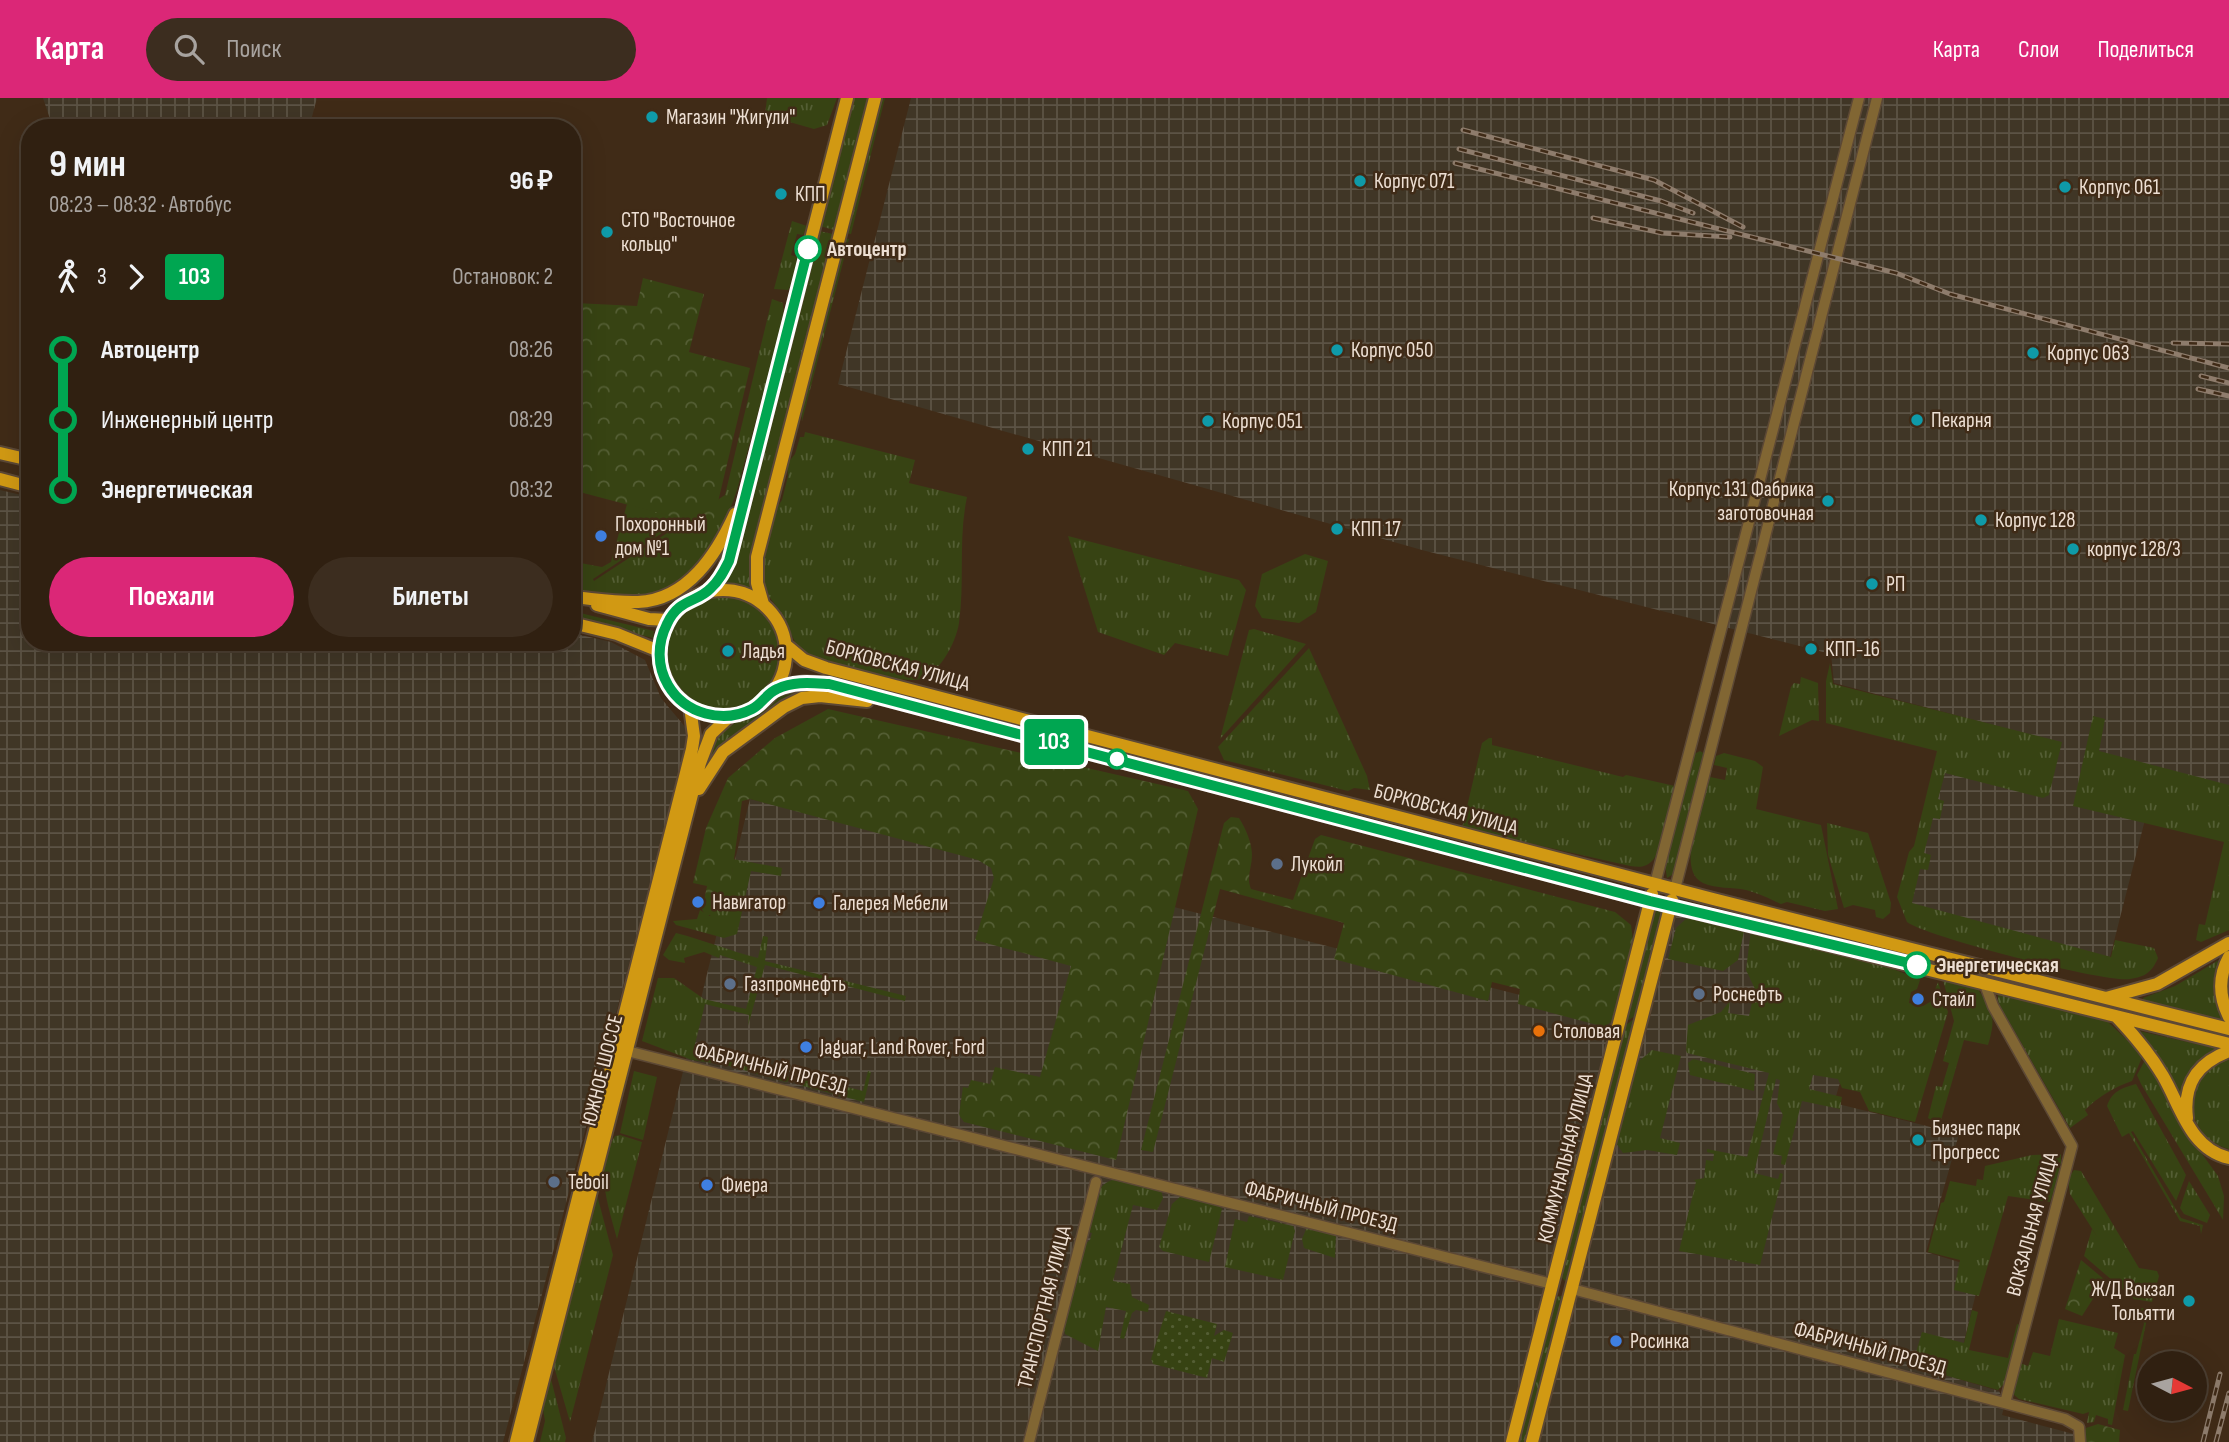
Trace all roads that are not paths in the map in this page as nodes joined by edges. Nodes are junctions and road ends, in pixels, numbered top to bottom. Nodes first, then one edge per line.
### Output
1 (847, 98) edge
2 (875, 98) edge
3 (1859, 98) edge
4 (1877, 98) edge
5 (1842, 166) junction
6 (1858, 170) junction
7 (1793, 358) junction
8 (1809, 363) junction
9 (0, 453) edge
10 (21, 458) edge
11 (754, 461) junction
12 (0, 479) edge
13 (21, 484) edge
14 (710, 590) junction
15 (581, 599) edge
16 (581, 600) edge
17 (763, 604) junction
18 (668, 620) junction
19 (581, 625) edge
20 (786, 645) junction
21 (659, 651) junction
22 (773, 690) junction
23 (909, 705) junction
24 (690, 707) junction
25 (730, 716) junction
26 (1209, 767) junction
27 (1204, 782) junction
28 (687, 815) junction
29 (1654, 884) junction
30 (1675, 889) junction
31 (1650, 901) junction
32 (1671, 905) junction
33 (2229, 943) edge
34 (2229, 957) edge
35 (1984, 982) junction
36 (2103, 999) junction
37 (2116, 1016) junction
38 (2229, 1017) edge
39 (2229, 1029) edge
40 (2229, 1044) edge
41 (627, 1051) junction
42 (2229, 1051) edge
43 (2188, 1125) junction
44 (2229, 1158) edge
45 (1096, 1182) dead end
46 (1552, 1284) junction
47 (1572, 1289) junction
48 (2005, 1403) junction
49 (516, 1442) edge
50 (527, 1442) edge
51 (1030, 1442) edge
52 (1512, 1442) edge
53 (1532, 1442) edge
54 (2080, 1442) edge

1 - 11 main road
2 - 17 main road
3 - 5 street
4 - 6 street
5 - 6 street
5 - 7 street
6 - 8 street
7 - 8 street
7 - 29 street
8 - 30 street
9 - 10 main road
11 - 14 main road
11 - 15 main road
12 - 13 main road
14 - 17 main road
14 - 18 main road
16 - 18 main road
17 - 20 main road
18 - 21 main road
19 - 21 main road
20 - 22 main road
20 - 26 main road, БОРКОВСКАЯ УЛИЦА
21 - 24 main road
22 - 23 main road, БОРКОВСКАЯ УЛИЦА
22 - 25 main road
23 - 27 main road, БОРКОВСКАЯ УЛИЦА
23 - 28 main road
24 - 25 main road
24 - 49 main road, ЮЖНОЕ ШОССЕ
25 - 28 main road, ЮЖНОЕ ШОССЕ
26 - 27 main road
26 - 29 main road, БОРКОВСКАЯ УЛИЦА
27 - 31 main road, БОРКОВСКАЯ УЛИЦА
28 - 41 main road, ЮЖНОЕ ШОССЕ
29 - 30 main road, БОРКОВСКАЯ УЛИЦА
29 - 31 main road, КОММУНАЛЬНАЯ УЛИЦА
30 - 32 main road, КОММУНАЛЬНАЯ УЛИЦА
30 - 36 main road, БОРКОВСКАЯ УЛИЦА
31 - 32 main road, БОРКОВСКАЯ УЛИЦА
31 - 46 main road, КОММУНАЛЬНАЯ УЛИЦА
32 - 35 main road, БОРКОВСКАЯ УЛИЦА
32 - 47 main road, КОММУНАЛЬНАЯ УЛИЦА
33 - 36 main road, БОРКОВСКАЯ УЛИЦА
34 - 38 main road
35 - 37 main road, БОРКОВСКАЯ УЛИЦА
35 - 48 street, ВОКЗАЛЬНАЯ УЛИЦА
36 - 39 main road, БОРКОВСКАЯ УЛИЦА
37 - 40 main road, БОРКОВСКАЯ УЛИЦА
37 - 43 main road
41 - 46 street, ФАБРИЧНЫЙ ПРОЕЗД
41 - 50 main road, ЮЖНОЕ ШОССЕ
42 - 43 main road
43 - 44 main road
45 - 51 street, ТРАНСПОРТНАЯ УЛИЦА
46 - 47 main road, ФАБРИЧНЫЙ ПРОЕЗД
46 - 52 main road, КОММУНАЛЬНАЯ УЛИЦА
47 - 48 street, ФАБРИЧНЫЙ ПРОЕЗД
47 - 53 main road, КОММУНАЛЬНАЯ УЛИЦА
48 - 54 street

